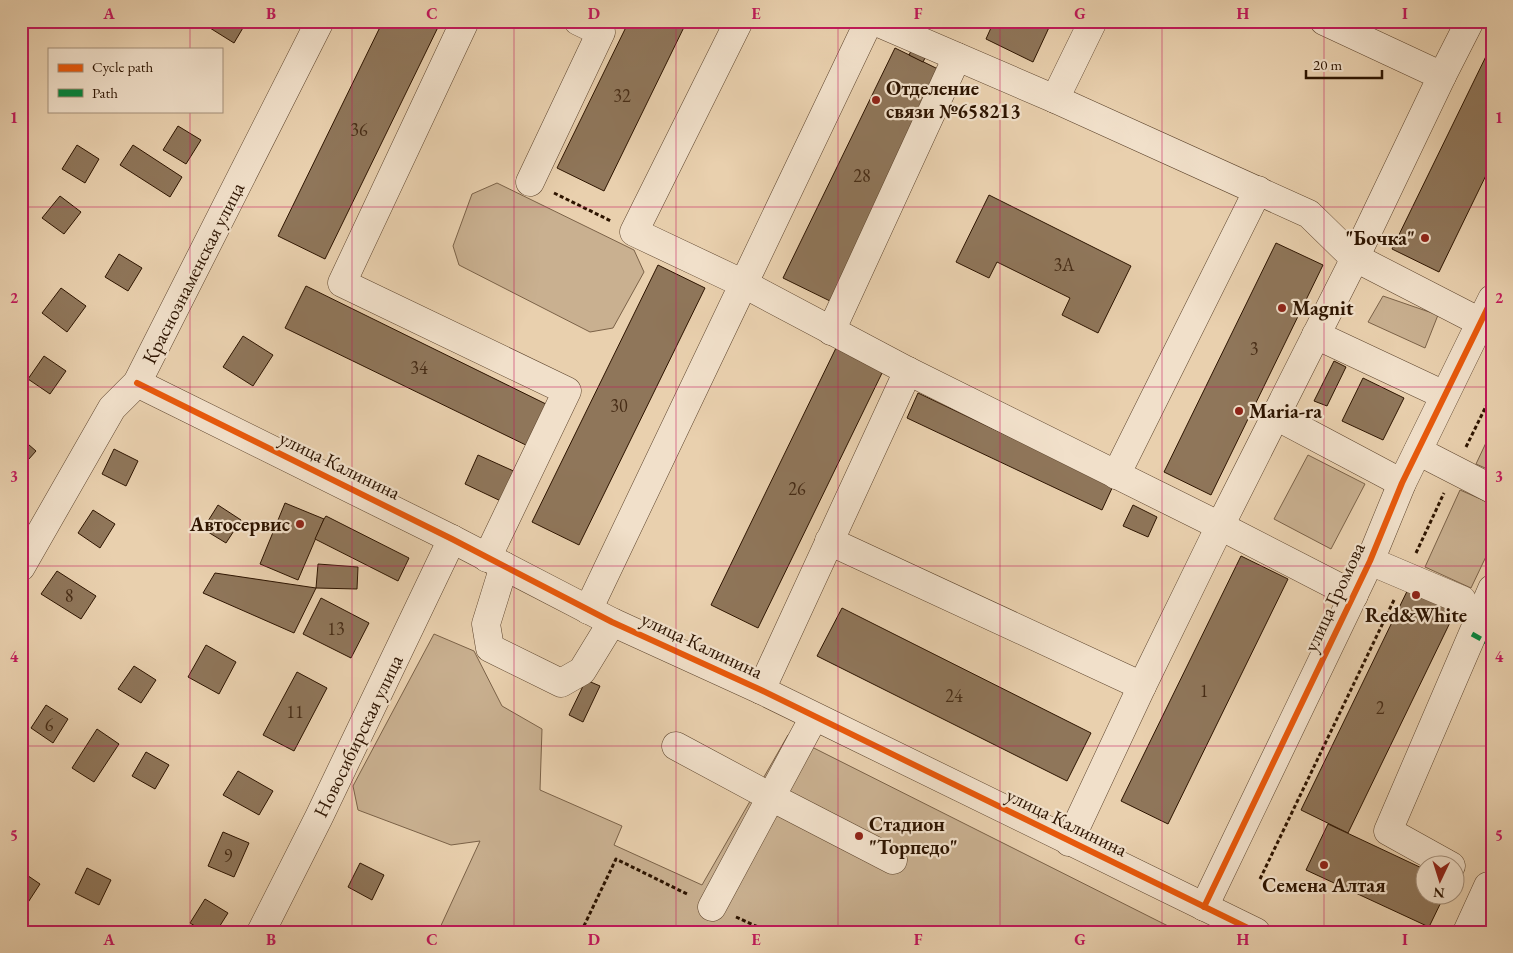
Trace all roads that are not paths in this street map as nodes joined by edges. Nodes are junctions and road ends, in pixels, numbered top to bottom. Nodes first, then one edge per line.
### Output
1 (320, 21) edge
2 (465, 21) edge
3 (739, 21) edge
4 (869, 21) edge
5 (874, 21) edge
6 (1093, 21) edge
7 (1324, 21) edge
8 (1470, 21) edge
9 (594, 25) edge
10 (957, 57) junction
11 (1442, 76) junction
12 (1055, 99) junction
13 (530, 182) road end
14 (1258, 190) junction
15 (1355, 258) junction
16 (744, 284) junction
17 (1486, 310) edge
18 (831, 331) junction
19 (1316, 335) junction
20 (908, 371) junction
21 (137, 383) junction
22 (1444, 395) junction
23 (1276, 416) junction
24 (1418, 451) junction
25 (1116, 475) junction
26 (1402, 483) junction
27 (1492, 489) edge
28 (1220, 526) junction
29 (452, 539) junction
30 (829, 541) junction
31 (1370, 561) junction
32 (496, 562) junction
33 (21, 567) edge
34 (1492, 589) edge
35 (1354, 595) junction
36 (1462, 600) dead end
37 (588, 610) junction
38 (612, 622) junction
39 (1142, 686) junction
40 (761, 690) junction
41 (814, 717) junction
42 (676, 746) dead end
43 (771, 797) junction
44 (1069, 842) junction
45 (1433, 856) edge
46 (893, 860) dead end
47 (1466, 874) edge
48 (1490, 887) edge
49 (712, 907) road end
50 (1204, 907) junction
51 (261, 932) edge
52 (1256, 932) edge
53 (1467, 932) edge

1 - 21 street, Краснознаменская улица
2 - 32 street
3 - 16 street
4 - 16 street
5 - 10 street
6 - 12 street
7 - 11 street
8 - 11 street
9 - 13 street
10 - 12 street
10 - 18 street
11 - 15 street
12 - 14 street
14 - 15 street
14 - 25 street
15 - 17 street
15 - 19 street
16 - 18 street
16 - 37 street
17 - 22 street, улица Громова
18 - 20 street
19 - 22 street
19 - 23 street
20 - 25 street
20 - 30 street
21 - 29 street, улица Калинина
21 - 33 street, Краснознаменская улица
22 - 24 street, улица Громова
23 - 26 street
23 - 28 street
24 - 26 street, улица Громова
24 - 27 street
25 - 28 street
26 - 31 street, улица Громова
28 - 35 street
28 - 39 street
29 - 32 street, улица Калинина
29 - 51 street, Новосибирская улица
30 - 39 street
30 - 40 street
31 - 35 street, улица Громова
31 - 36 street
32 - 37 street, улица Калинина
32 - 38 street
34 - 45 street
35 - 50 street, улица Громова
37 - 38 street, улица Калинина
38 - 40 street, улица Калинина
39 - 44 street
40 - 41 street, улица Калинина
41 - 43 street
41 - 44 street, улица Калинина
42 - 43 street
43 - 46 street
43 - 49 street
44 - 50 street, улица Калинина
47 - 48 street
48 - 53 street
50 - 52 street, улица Калинина

